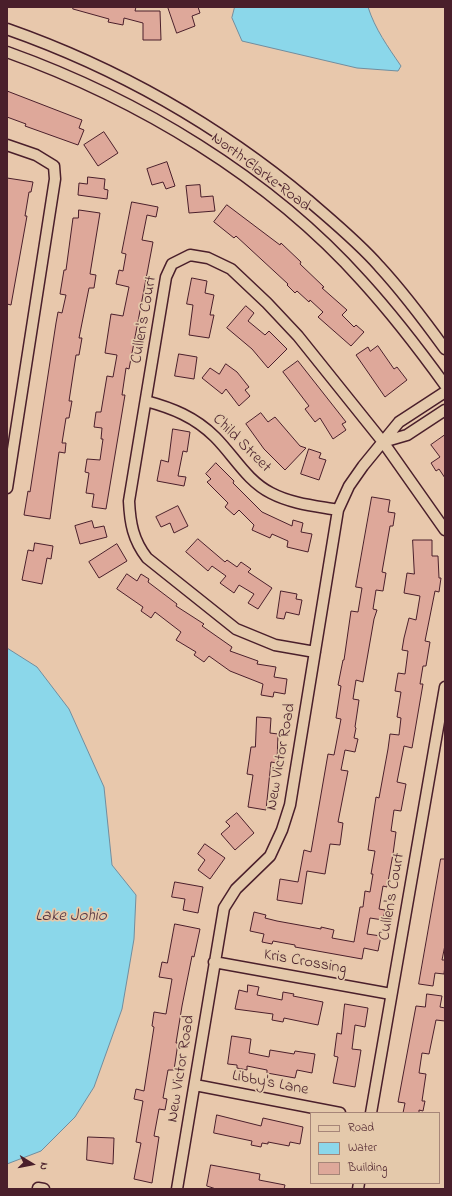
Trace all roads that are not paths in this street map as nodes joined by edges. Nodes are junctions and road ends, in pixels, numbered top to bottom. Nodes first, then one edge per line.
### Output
1 (7, 29) edge
2 (7, 52) edge
3 (7, 144) edge
4 (445, 349) edge
5 (445, 385) edge
6 (445, 392) edge
7 (146, 400) junction
8 (445, 410) edge
9 (384, 442) junction
10 (7, 488) edge
11 (338, 510) junction
12 (445, 530) edge
13 (315, 652) junction
14 (445, 687) edge
15 (214, 962) junction
16 (392, 994) junction
17 (195, 1086) junction
18 (335, 1112) edge
19 (371, 1112) edge
20 (177, 1189) edge

1 - 4 street, North Clarke Road
2 - 5 street, North Clarke Road
3 - 10 street
6 - 9 street, New Victor Road
7 - 9 street, Cullen's Court
7 - 11 street, Child Street
7 - 13 street, Cullen's Court
8 - 9 street
9 - 11 street, New Victor Road
9 - 12 street, Cullen's Court
11 - 13 street, New Victor Road
13 - 15 street, New Victor Road
14 - 16 street, Cullen's Court
15 - 16 street, Kris Crossing
15 - 17 street, New Victor Road
16 - 19 street, Cullen's Court
17 - 18 street, Libby's Lane
17 - 20 street, New Victor Road

